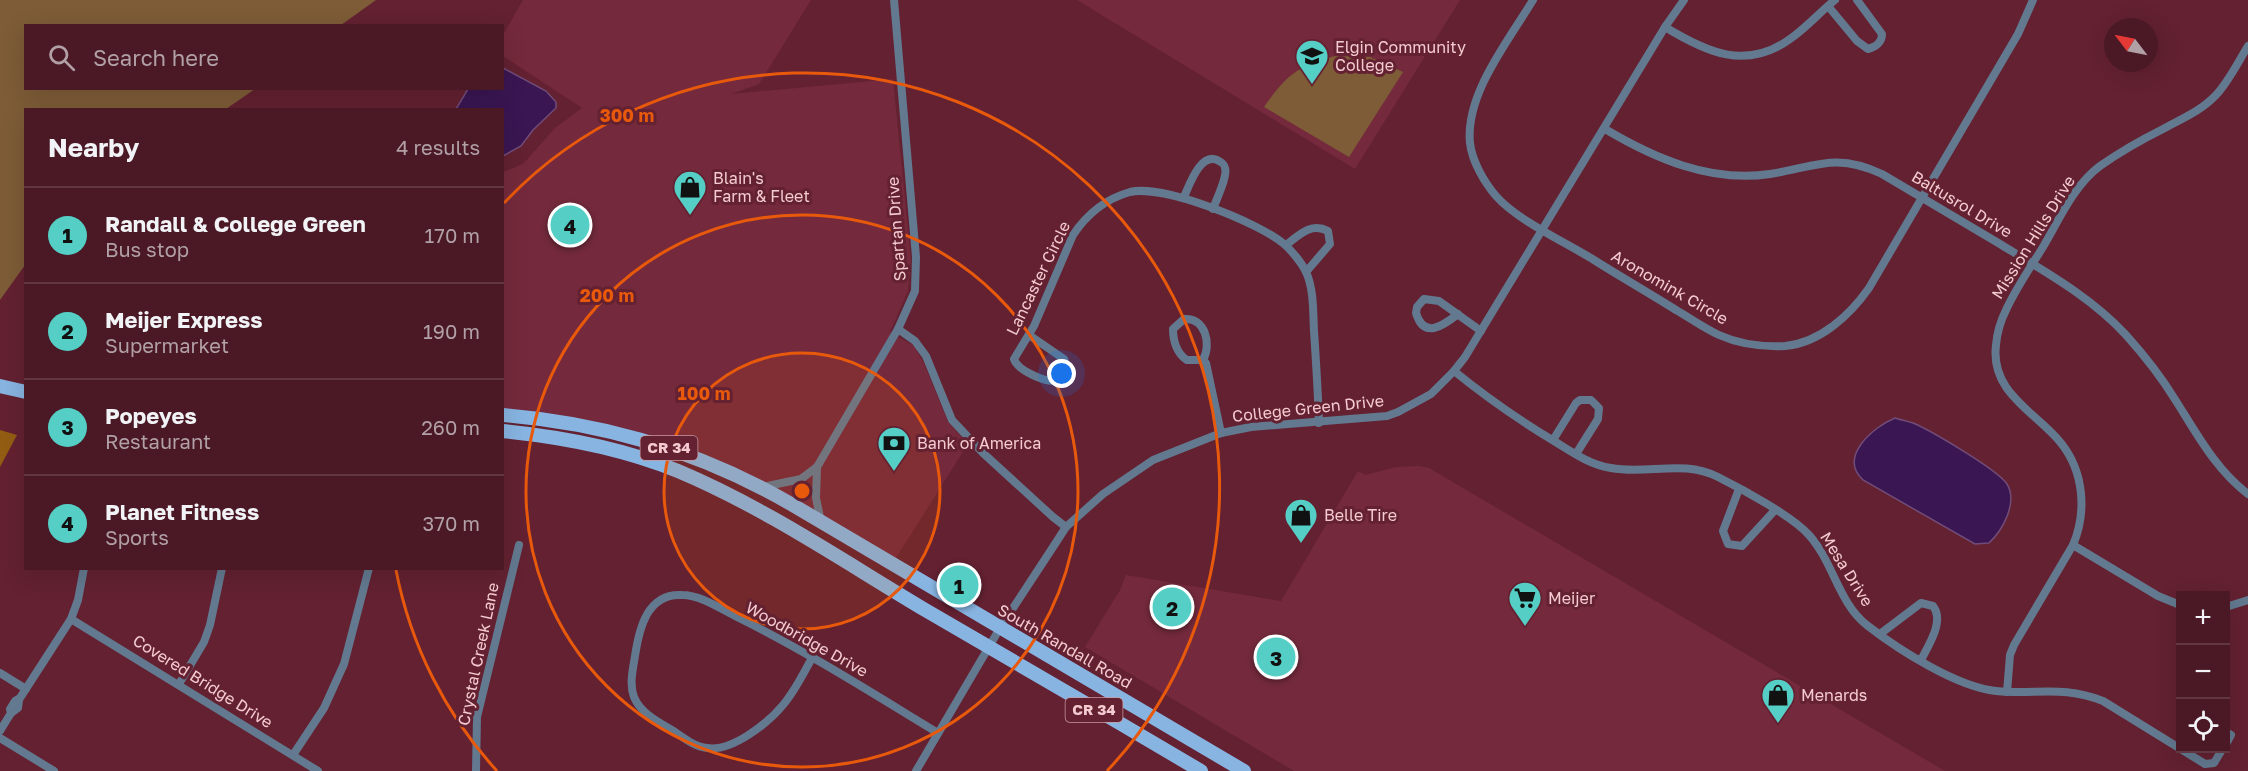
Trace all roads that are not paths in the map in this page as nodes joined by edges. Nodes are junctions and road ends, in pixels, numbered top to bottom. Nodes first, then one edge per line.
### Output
1 (894, 0) edge
2 (1533, 0) edge
3 (1684, 0) edge
4 (1857, 0) edge
5 (2033, 0) edge
6 (1832, 3) edge
7 (1665, 27) junction
8 (2248, 46) edge
9 (1605, 129) junction
10 (1184, 197) junction
11 (1922, 198) junction
12 (1213, 208) junction
13 (1543, 229) junction
14 (1286, 245) junction
15 (2032, 264) junction
16 (1306, 272) junction
17 (1458, 314) junction
18 (898, 329) junction
19 (1481, 331) junction
20 (1029, 335) junction
21 (1203, 360) junction
22 (1454, 371) junction
23 (0, 386) edge
24 (24, 392) edge
25 (504, 415) edge
26 (1319, 423) junction
27 (504, 430) edge
28 (1221, 433) junction
29 (1553, 440) junction
30 (1576, 454) junction
31 (817, 467) junction
32 (762, 487) junction
33 (1739, 489) junction
34 (2248, 494) edge
35 (1775, 510) junction
36 (822, 522) junction
37 (1066, 526) junction
38 (519, 545) dead end
39 (2073, 545) junction
40 (84, 570) edge
41 (222, 570) edge
42 (368, 570) edge
43 (2248, 600) edge
44 (2176, 603) edge
45 (2230, 606) edge
46 (71, 619) junction
47 (1000, 628) junction
48 (1880, 634) junction
49 (989, 647) junction
50 (812, 658) junction
51 (1921, 660) junction
52 (0, 673) edge
53 (179, 684) junction
54 (26, 689) junction
55 (2007, 692) junction
56 (0, 731) edge
57 (938, 733) junction
58 (0, 738) edge
59 (2176, 743) edge
60 (2193, 753) edge
61 (2220, 753) edge
62 (293, 755) junction
63 (54, 771) edge
64 (318, 771) edge
65 (476, 771) edge
66 (916, 771) edge
67 (1201, 771) edge
68 (1245, 771) edge

1 - 18 street, Spartan Drive
2 - 13 street, Aronomink Circle
3 - 7 street, College Green Drive
4 - 6 street
5 - 11 street, Aronomink Circle
6 - 7 street
7 - 9 street, College Green Drive
8 - 15 street, Mission Hills Drive
9 - 11 street, Baltusrol Drive
9 - 13 street, College Green Drive
10 - 12 street, Lancaster Circle
10 - 12 street
10 - 20 street, Lancaster Circle
11 - 13 street, Aronomink Circle
11 - 15 street, Baltusrol Drive
12 - 14 street, Lancaster Circle
13 - 19 street, College Green Drive
14 - 16 street, Lancaster Circle
14 - 16 street
15 - 34 street, Baltusrol Drive
15 - 39 street, Mission Hills Drive
16 - 26 street, Lancaster Circle
17 - 17 street
17 - 19 street
18 - 31 street, Spartan Drive
18 - 37 street
19 - 22 street, College Green Drive
20 - 20 street, Lancaster Circle
21 - 21 street
21 - 28 street
22 - 26 street, College Green Drive
22 - 29 street, Mesa Drive
23 - 24 main road
25 - 32 main road, South Randall Road / CR 34
26 - 28 street, College Green Drive
27 - 49 main road, CR 34
28 - 37 street, College Green Drive
29 - 30 street, Mesa Drive
29 - 30 street
30 - 33 street, Mesa Drive
31 - 32 street
31 - 36 street, Spartan Drive
32 - 36 main road, South Randall Road / CR 34
33 - 35 street, Mesa Drive
33 - 35 street
35 - 48 street, Mesa Drive
36 - 47 main road, South Randall Road / CR 34
37 - 47 street, College Green Drive
38 - 65 street, Crystal Creek Lane
39 - 44 street
39 - 55 street, Mission Hills Drive
40 - 46 street
41 - 53 street
42 - 62 street
43 - 45 street
46 - 53 street, Covered Bridge Drive
46 - 54 street
47 - 49 street, College Green Drive
47 - 68 main road, South Randall Road / CR 34
48 - 51 street, Mesa Drive
48 - 51 street
49 - 57 street, College Green Drive
49 - 67 main road, CR 34
50 - 50 street, Woodbridge Drive
50 - 57 street, Woodbridge Drive
51 - 55 street, Mesa Drive
52 - 54 street
53 - 62 street, Covered Bridge Drive
54 - 56 street
55 - 59 street, Mesa Drive
57 - 66 street, College Green Drive
58 - 63 street
60 - 61 street, Mesa Drive
62 - 64 street, Covered Bridge Drive

